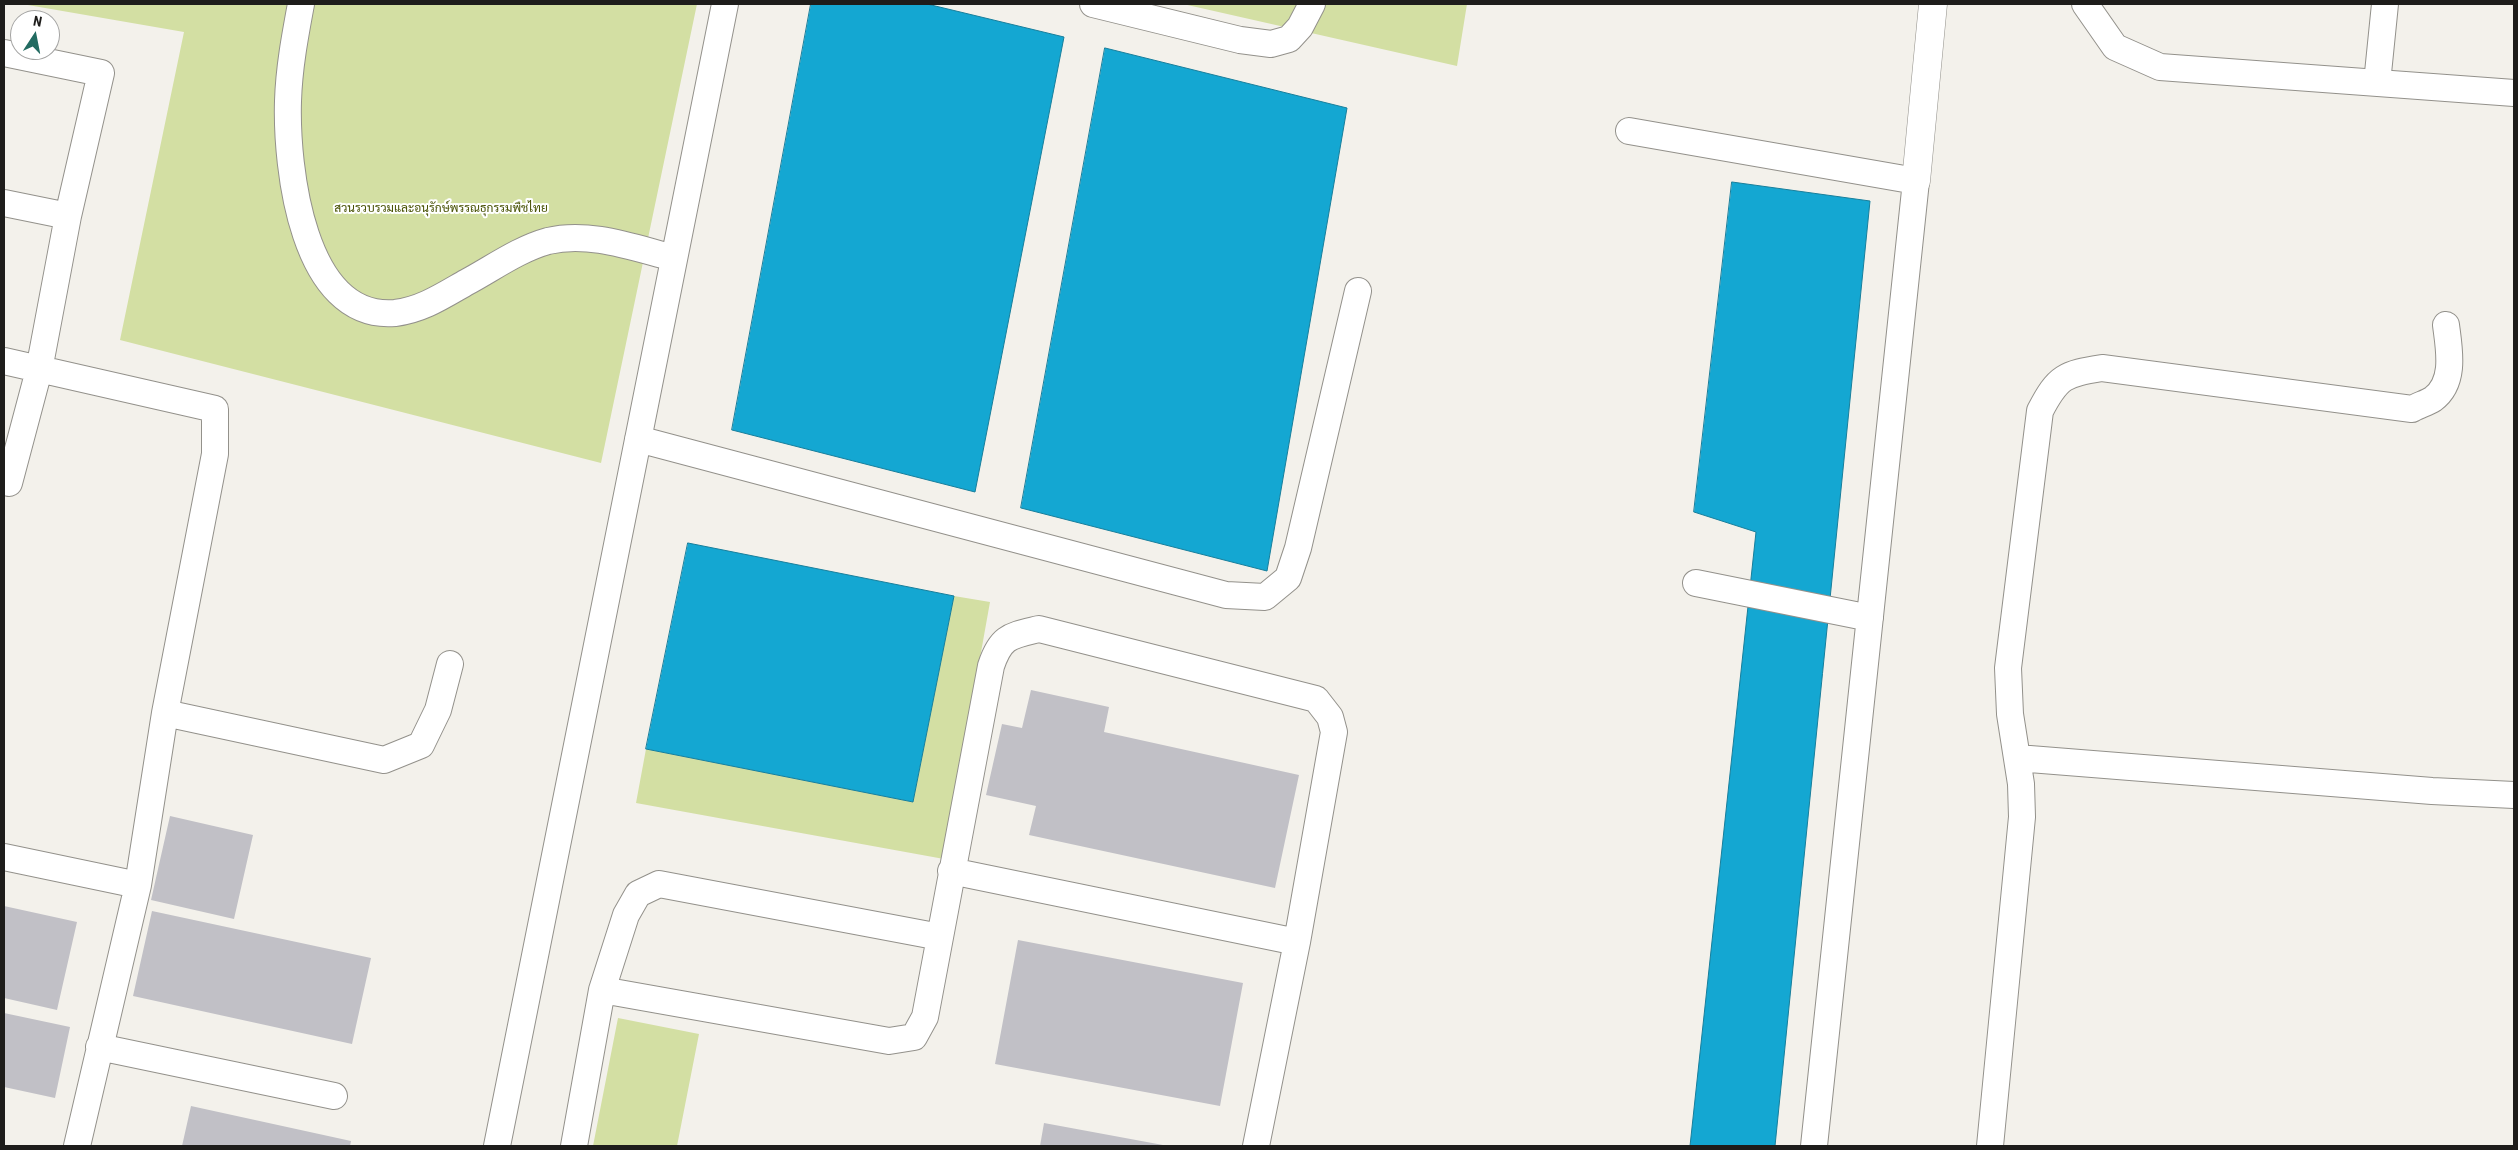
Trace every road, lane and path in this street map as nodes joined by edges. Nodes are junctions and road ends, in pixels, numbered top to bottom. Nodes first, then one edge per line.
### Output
1 (301, 4) edge
2 (725, 4) edge
3 (1093, 4) edge
4 (1312, 4) edge
5 (1933, 4) edge
6 (2085, 4) edge
7 (2384, 4) edge
8 (4, 53) edge
9 (2377, 83) junction
10 (2514, 93) edge
11 (1629, 130) dead end
12 (1916, 180) junction
13 (4, 203) edge
14 (68, 216) junction
15 (674, 258) junction
16 (1358, 291) dead end
17 (2446, 325) dead end
18 (4, 361) edge
19 (39, 370) junction
20 (638, 439) junction
21 (8, 483) dead end
22 (1696, 583) dead end
23 (1870, 618) junction
24 (450, 664) dead end
25 (165, 713) junction
26 (2017, 758) junction
27 (2514, 795) edge
28 (4, 857) edge
29 (951, 871) junction
30 (138, 885) junction
31 (940, 937) junction
32 (1297, 942) junction
33 (602, 990) junction
34 (99, 1047) junction
35 (334, 1096) dead end
36 (77, 1146) edge
37 (497, 1146) edge
38 (574, 1146) edge
39 (1256, 1146) edge
40 (1814, 1146) edge
41 (1990, 1146) edge

1 - 15 lane
2 - 15 lane
3 - 4 lane
5 - 12 street
6 - 9 lane
7 - 9 lane
8 - 14 lane
9 - 10 lane
11 - 12 lane
12 - 23 lane
13 - 14 lane
14 - 19 lane
15 - 20 lane
16 - 20 lane
17 - 26 lane
18 - 19 lane
19 - 21 lane
19 - 25 lane
20 - 37 lane
22 - 23 lane
23 - 40 lane
24 - 25 lane
25 - 30 lane
26 - 27 lane
26 - 41 lane
28 - 30 lane
29 - 31 lane
29 - 32 lane
29 - 32 lane
30 - 34 lane
31 - 33 lane
31 - 33 lane
32 - 39 lane
33 - 38 lane
34 - 35 lane
34 - 36 lane

